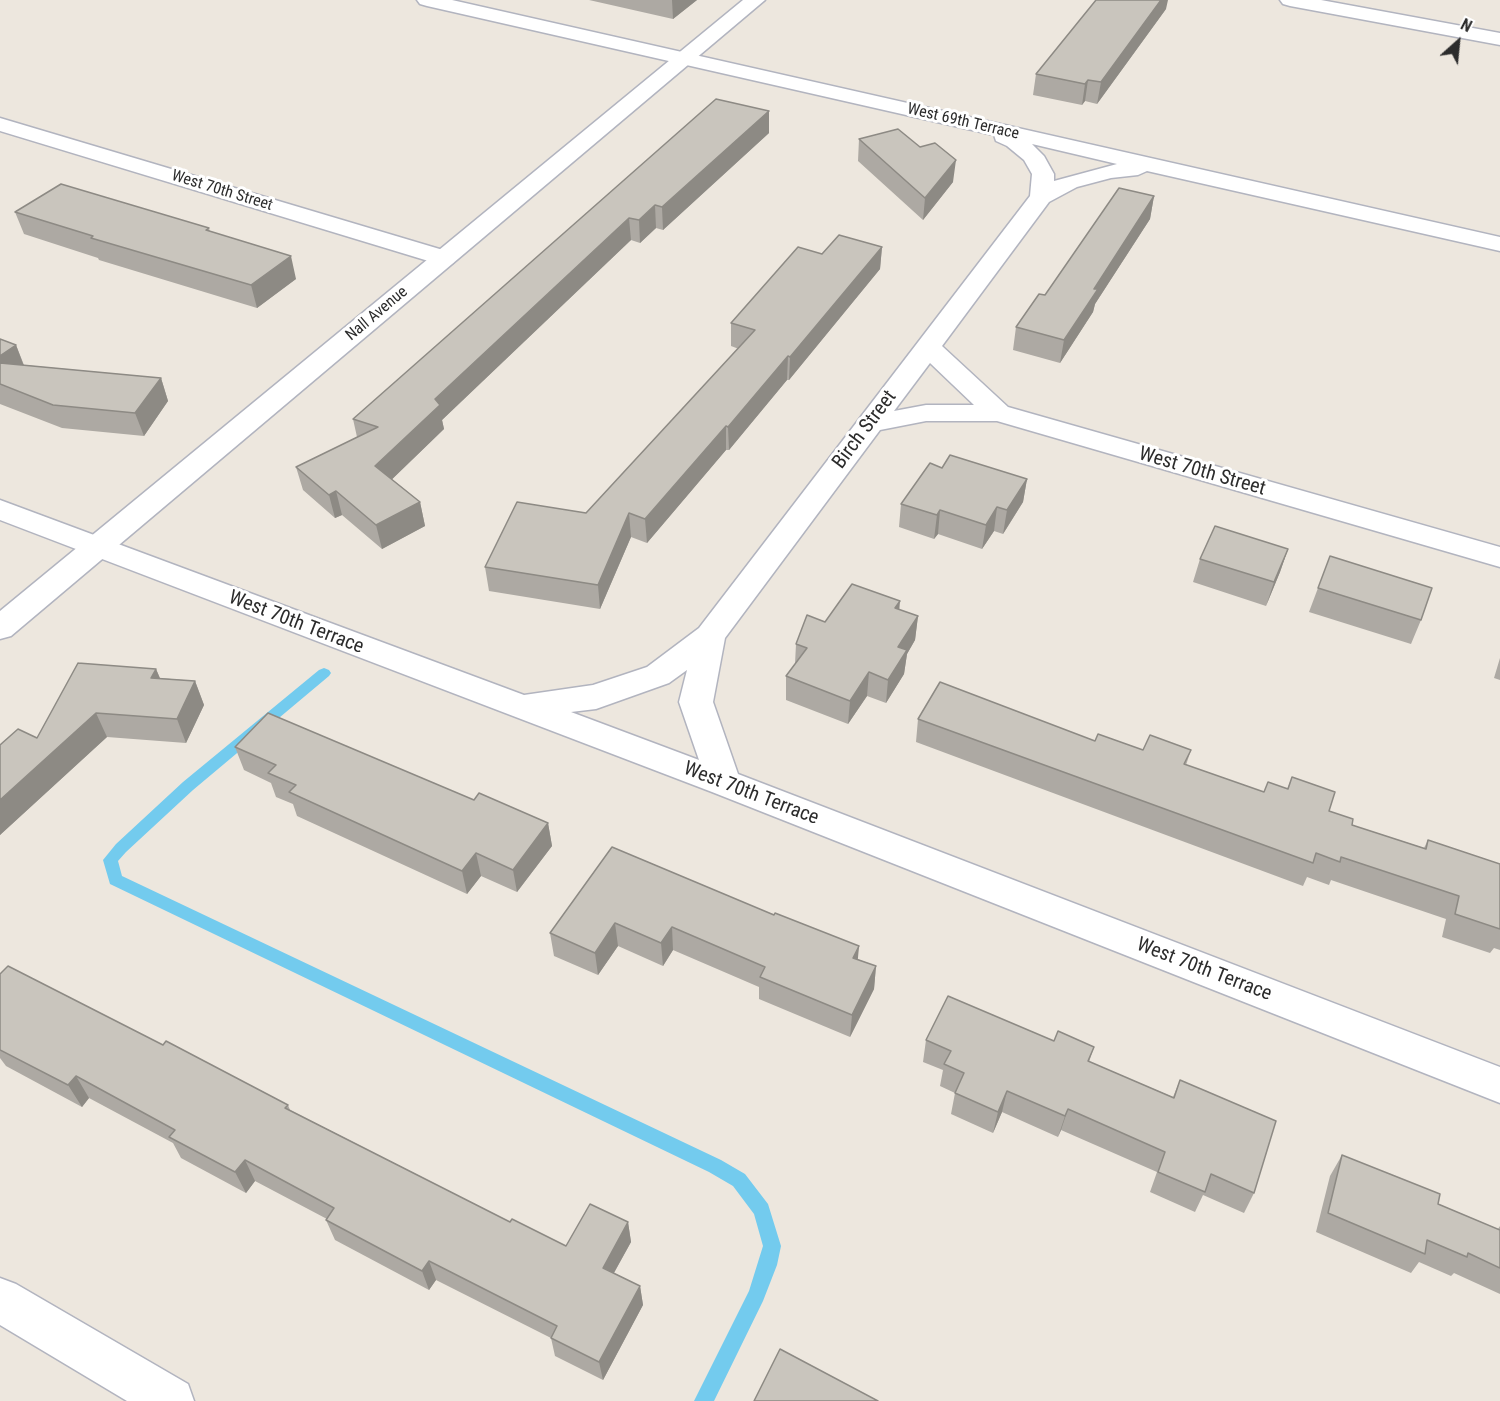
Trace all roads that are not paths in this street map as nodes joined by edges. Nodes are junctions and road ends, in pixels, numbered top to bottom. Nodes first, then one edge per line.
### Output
1 (427, 0) edge
2 (754, 0) edge
3 (1290, 0) edge
4 (1500, 39) edge
5 (683, 59) junction
6 (0, 124) edge
7 (987, 128) junction
8 (1155, 166) junction
9 (1041, 197) junction
10 (1500, 244) edge
11 (444, 258) junction
12 (927, 347) junction
13 (998, 413) junction
14 (869, 424) junction
15 (0, 508) edge
16 (97, 547) junction
17 (1500, 557) edge
18 (0, 628) edge
19 (710, 636) junction
20 (520, 708) junction
21 (724, 783) junction
22 (1500, 1085) edge
23 (0, 1300) edge
24 (171, 1401) edge

1 - 5 street, West 69th Terrace
2 - 5 street, Nall Avenue
3 - 4 street
5 - 7 street, West 69th Terrace
5 - 11 street, Nall Avenue
6 - 11 street, West 70th Street
7 - 8 street, West 69th Terrace
7 - 9 street
8 - 9 street, Birch Street
8 - 10 street, West 69th Terrace
9 - 12 street, Birch Street
11 - 16 street, Nall Avenue
12 - 13 street, West 70th Street
12 - 14 street, Birch Street
13 - 14 street
13 - 17 street, West 70th Street
14 - 19 street, Birch Street
15 - 16 street, West 70th Terrace
16 - 18 street, Nall Avenue
16 - 20 street, West 70th Terrace
19 - 20 street
19 - 21 street, Birch Street
20 - 21 street, West 70th Terrace
21 - 22 street, West 70th Terrace
23 - 24 street

